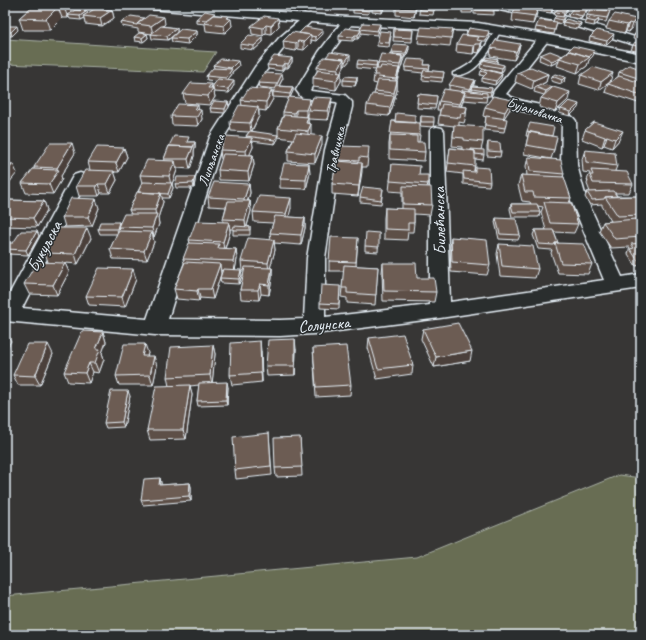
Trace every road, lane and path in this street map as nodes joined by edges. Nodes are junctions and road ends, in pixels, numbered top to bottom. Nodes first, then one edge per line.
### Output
1 (139, 5) edge
2 (488, 5) edge
3 (310, 17) junction
4 (348, 20) junction
5 (498, 30) junction
6 (544, 38) junction
7 (641, 43) edge
8 (641, 58) edge
9 (454, 74) dead end
10 (437, 131) dead end
11 (80, 178) edge
12 (641, 281) edge
13 (616, 285) junction
14 (440, 311) junction
15 (7, 314) edge
16 (314, 326) junction
17 (155, 327) junction

1 - 3 street
2 - 7 street
3 - 4 street
3 - 17 street, Липљанска
4 - 5 street
4 - 16 street, Травничка
5 - 6 street
5 - 9 lane
6 - 8 street
6 - 13 street, Бујановачка
10 - 14 street, Билећанска
11 - 15 street, Букуљска
12 - 13 street, Солунска
13 - 14 street, Солунска
14 - 16 street, Солунска
15 - 17 street, Солунска
16 - 17 street, Солунска

